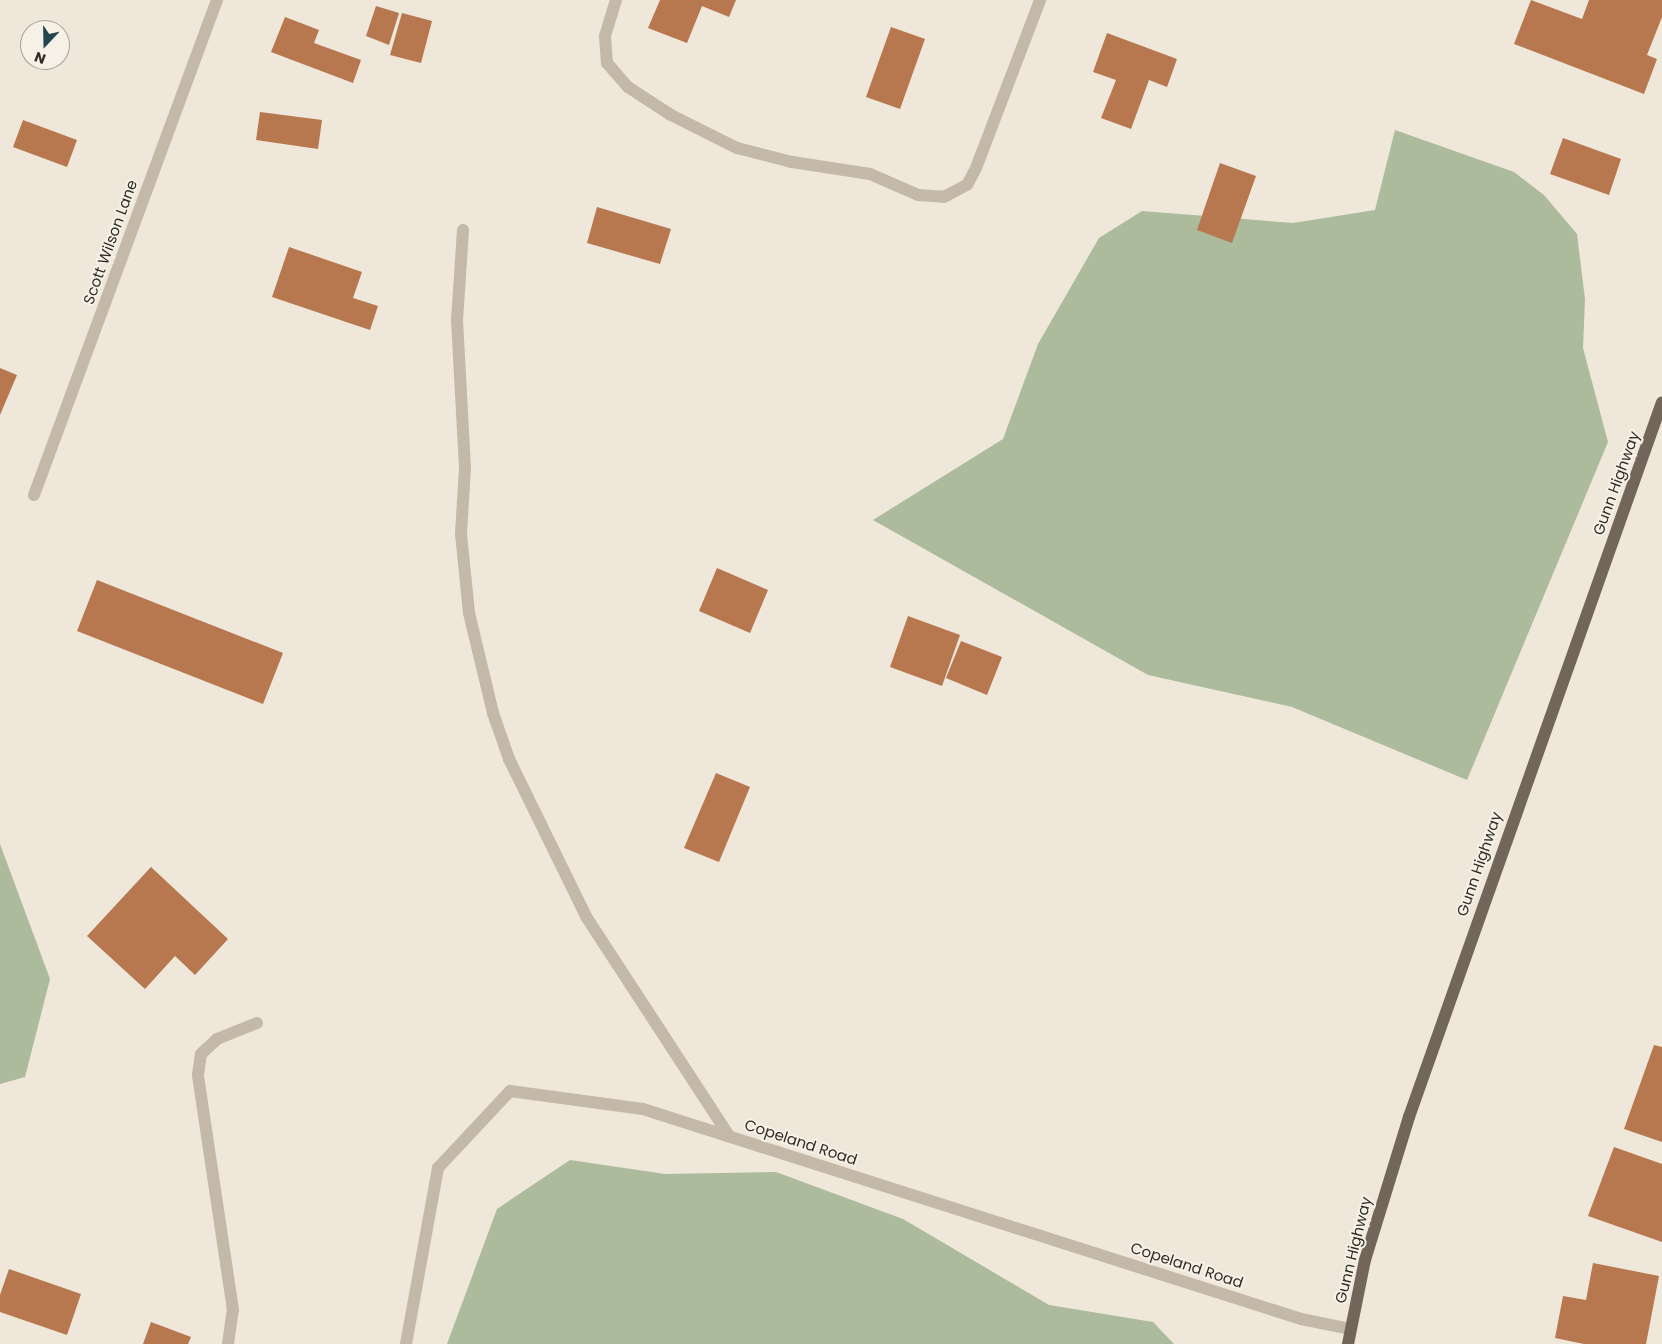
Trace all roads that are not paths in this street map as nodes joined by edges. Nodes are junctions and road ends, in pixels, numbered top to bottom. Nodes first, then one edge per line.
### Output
1 (217, 0) edge
2 (616, 0) edge
3 (1040, 0) edge
4 (463, 230) dead end
5 (1662, 402) edge
6 (34, 495) dead end
7 (257, 1023) dead end
8 (729, 1136) junction
9 (1350, 1329) junction
10 (228, 1344) edge
11 (406, 1344) edge
12 (1348, 1344) edge

1 - 6 street, Scott Wilson Lane
2 - 3 street
4 - 8 street
5 - 9 main road, Gunn Highway
7 - 10 street
8 - 9 street, Copeland Road
8 - 11 street, Copeland Road
9 - 12 main road, Gunn Highway

